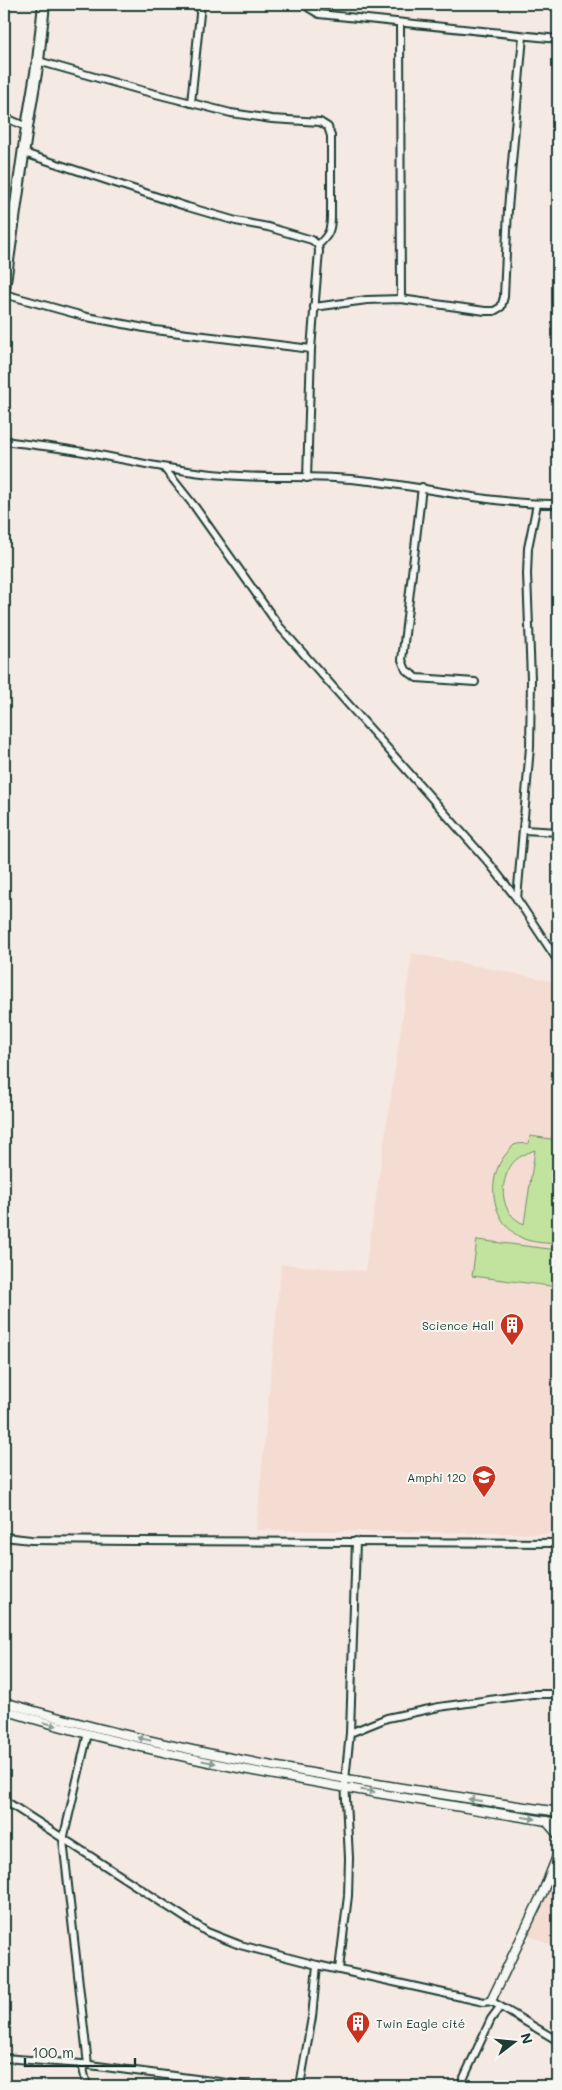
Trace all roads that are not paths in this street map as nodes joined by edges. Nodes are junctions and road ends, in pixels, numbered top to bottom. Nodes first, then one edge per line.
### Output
1 (44, 4) edge
2 (202, 4) edge
3 (308, 4) edge
4 (400, 23) junction
5 (523, 36) junction
6 (558, 39) edge
7 (38, 60) junction
8 (191, 103) junction
9 (4, 117) edge
10 (26, 127) junction
11 (24, 153) junction
12 (318, 245) junction
13 (4, 283) edge
14 (4, 294) edge
15 (401, 299) junction
16 (314, 307) junction
17 (311, 349) junction
18 (4, 441) edge
19 (164, 468) junction
20 (307, 478) junction
21 (422, 487) junction
22 (537, 504) junction
23 (558, 504) edge
24 (474, 682) dead end
25 (524, 830) junction
26 (558, 832) edge
27 (517, 899) junction
28 (558, 961) edge
29 (4, 1537) edge
30 (356, 1542) junction
31 (558, 1543) edge
32 (558, 1694) edge
33 (4, 1702) edge
34 (4, 1710) edge
35 (88, 1733) junction
36 (350, 1733) junction
37 (345, 1784) junction
38 (4, 1800) edge
39 (558, 1812) edge
40 (546, 1821) junction
41 (558, 1823) edge
42 (558, 1835) edge
43 (63, 1840) junction
44 (558, 1854) edge
45 (317, 1965) junction
46 (339, 1969) junction
47 (490, 2002) junction
48 (500, 2007) junction
49 (558, 2041) edge
50 (4, 2058) edge
51 (85, 2064) junction
52 (87, 2086) edge
53 (250, 2086) edge
54 (300, 2086) edge
55 (460, 2086) edge

1 - 7 highway
2 - 8 street
3 - 4 street
4 - 5 street
4 - 15 street
5 - 6 street
5 - 15 street
7 - 8 street
7 - 10 highway
8 - 12 street
9 - 10 street
10 - 11 highway
11 - 12 street
11 - 13 highway
12 - 16 street
14 - 17 street
15 - 16 street
16 - 17 street
17 - 20 street
18 - 19 street
19 - 20 street
19 - 27 street
20 - 21 street
21 - 22 street
21 - 24 street
22 - 23 street
22 - 25 street
25 - 26 street
25 - 27 street
27 - 28 street
29 - 30 street
30 - 31 street
30 - 36 street
32 - 36 street
37 -> 33 street
34 -> 35 street
35 -> 37 street
35 - 43 street
36 - 37 street
39 -> 37 street
37 -> 40 street
37 - 46 street
38 - 43 street
40 - 41 street
40 - 42 street
43 - 45 street
43 - 51 street
44 - 47 street
45 - 46 street
45 - 54 street
46 - 47 street
47 - 48 street
48 - 49 street
48 - 55 street
50 - 51 street
51 - 52 street
51 - 53 street

